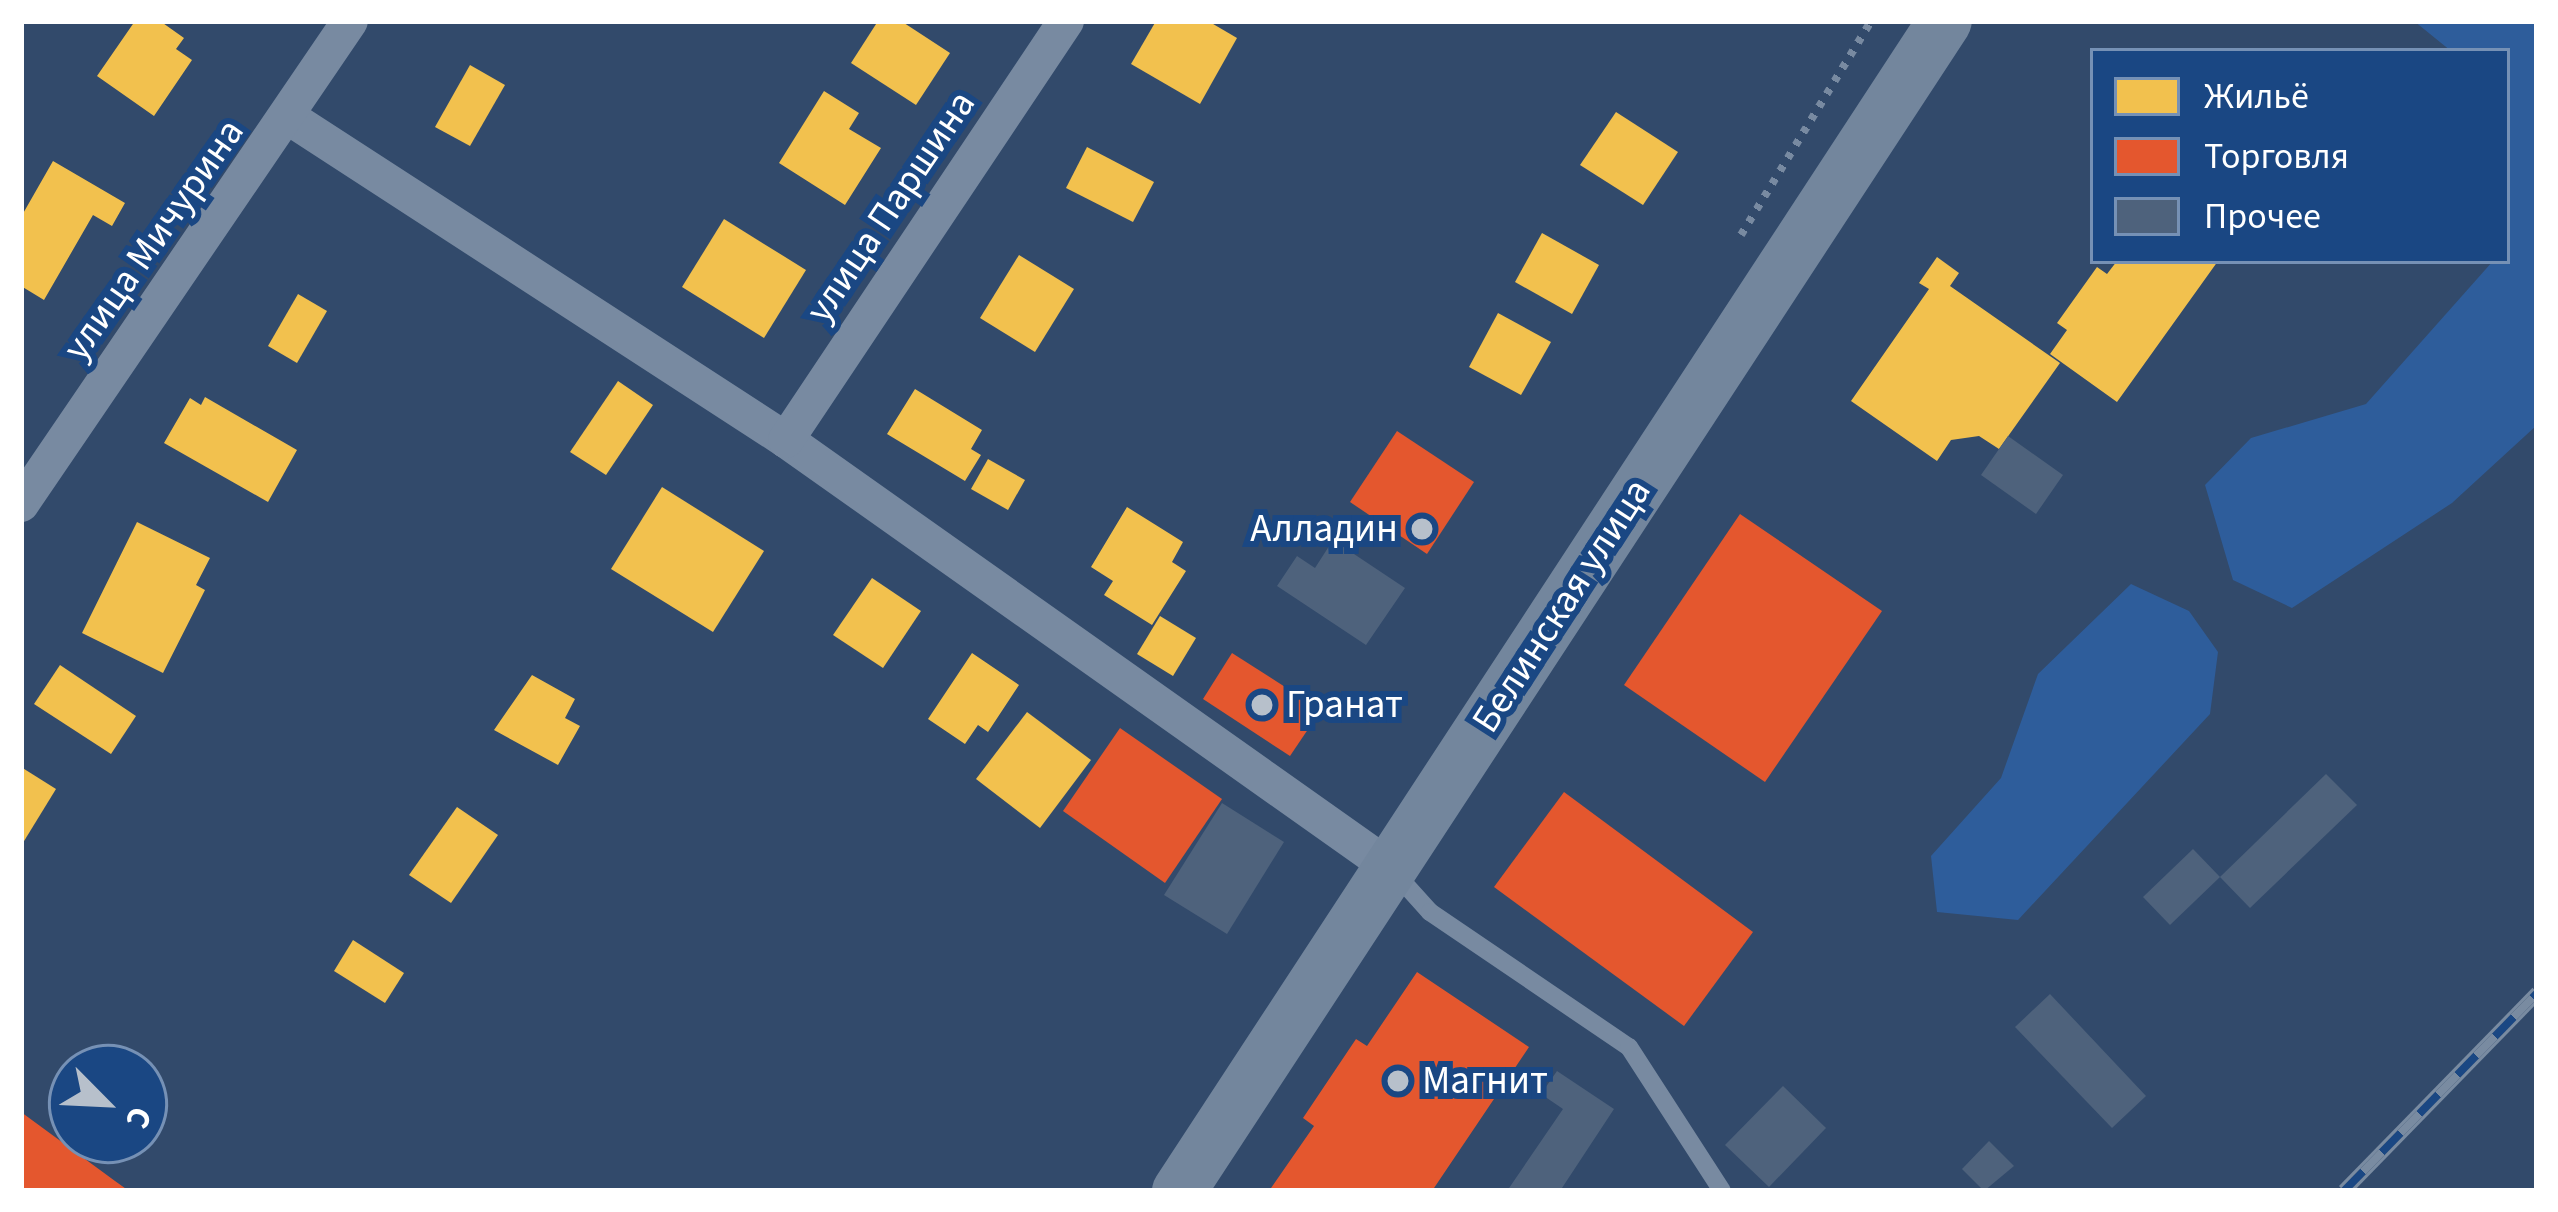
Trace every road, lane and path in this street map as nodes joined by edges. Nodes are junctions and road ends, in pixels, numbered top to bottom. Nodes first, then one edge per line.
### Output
1 (350, 21) edge
2 (1066, 21) edge
3 (1945, 21) edge
4 (290, 118) junction
5 (786, 440) junction
6 (21, 504) edge
7 (1391, 868) junction
8 (1179, 1191) edge
9 (1722, 1191) edge

1 - 4 street, улица Мичурина
2 - 5 street, улица Паршина
3 - 7 main road, Белинская улица
4 - 5 street
4 - 6 street, улица Мичурина
5 - 7 street
7 - 8 main road, Белинская улица
7 - 9 lane

